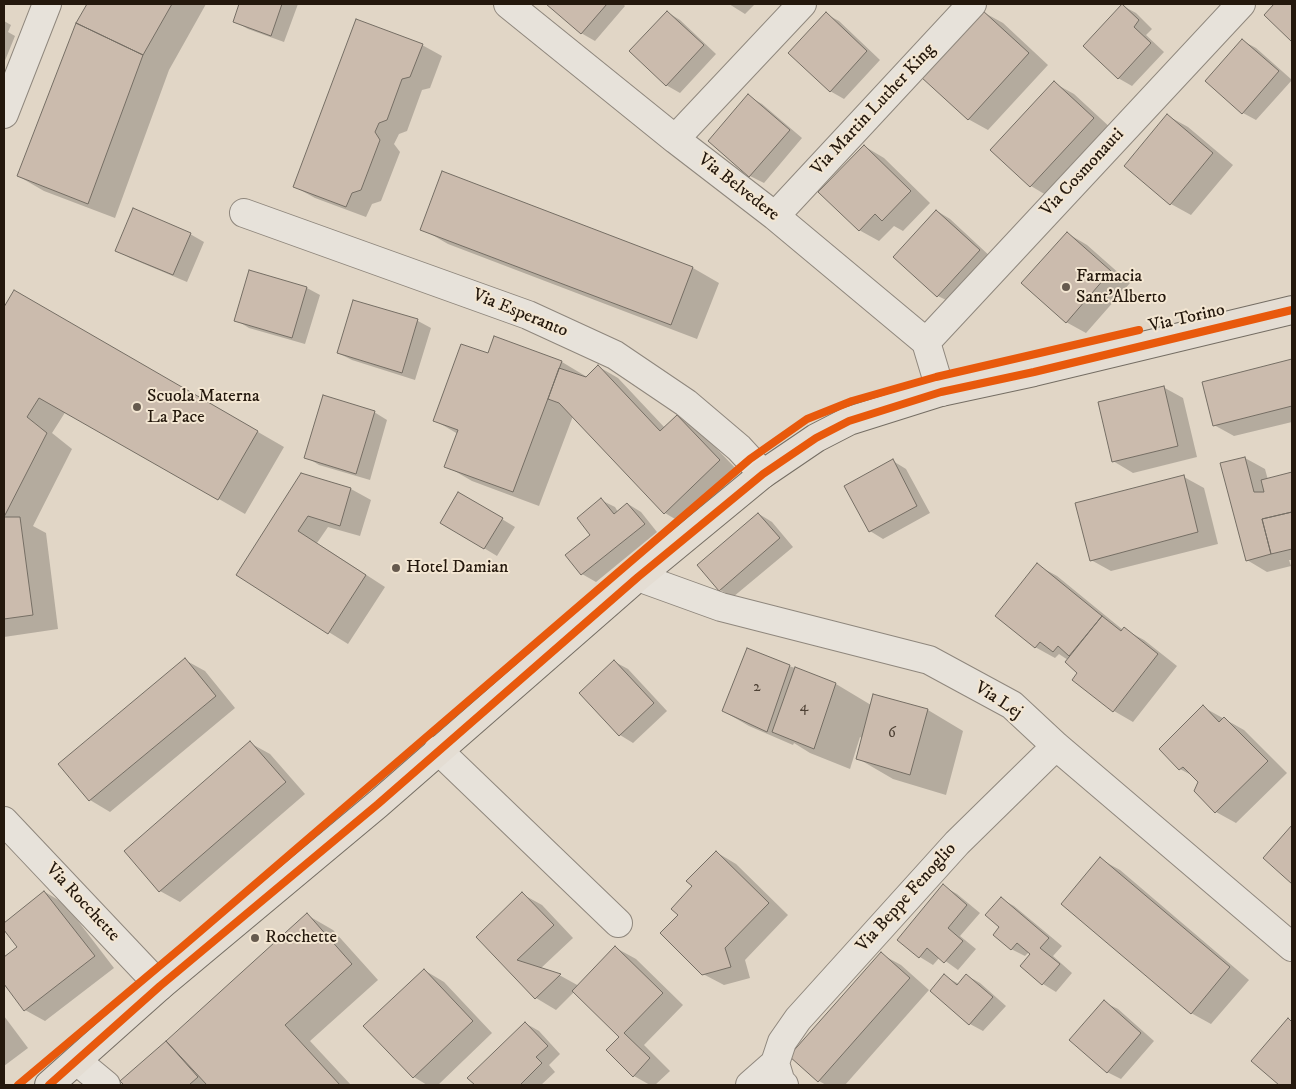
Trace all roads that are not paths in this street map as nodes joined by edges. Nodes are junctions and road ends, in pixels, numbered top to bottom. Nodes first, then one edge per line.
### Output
1 (47, 4) edge
2 (508, 4) edge
3 (802, 4) edge
4 (972, 4) edge
5 (1241, 4) edge
6 (4, 114) edge
7 (675, 139) junction
8 (244, 213) dead end
9 (775, 216) junction
10 (1292, 310) edge
11 (926, 342) junction
12 (941, 392) junction
13 (763, 474) junction
14 (638, 577) junction
15 (1056, 746) junction
16 (438, 750) junction
17 (5, 826) edge
18 (618, 923) dead end
19 (1292, 947) edge
20 (160, 986) junction
21 (77, 1061) junction
22 (779, 1074) edge
23 (49, 1085) edge
24 (106, 1085) edge
25 (750, 1085) edge

1 - 6 street
2 - 7 street, Via Belvedere
3 - 7 street
4 - 9 street, Via Martin Luther King
5 - 11 street, Via Cosmonauti
7 - 9 street, Via Belvedere
8 - 13 street, Via Esperanto
9 - 11 street, Via Belvedere
10 - 12 main road, Via Torino
11 - 12 street
12 - 13 main road, Via Torino
13 - 14 main road, Via Torino
14 - 15 street, Via Lej
14 - 16 main road, Via Torino
15 - 19 street, Via Lej
15 - 22 street, Via Beppe Fenoglio
16 - 18 street
16 - 20 main road, Via Torino
17 - 20 street, Via Rocchette
20 - 21 main road, Via Torino
21 - 23 main road, Via Torino
21 - 24 street
22 - 25 street, Via Beppe Fenoglio

